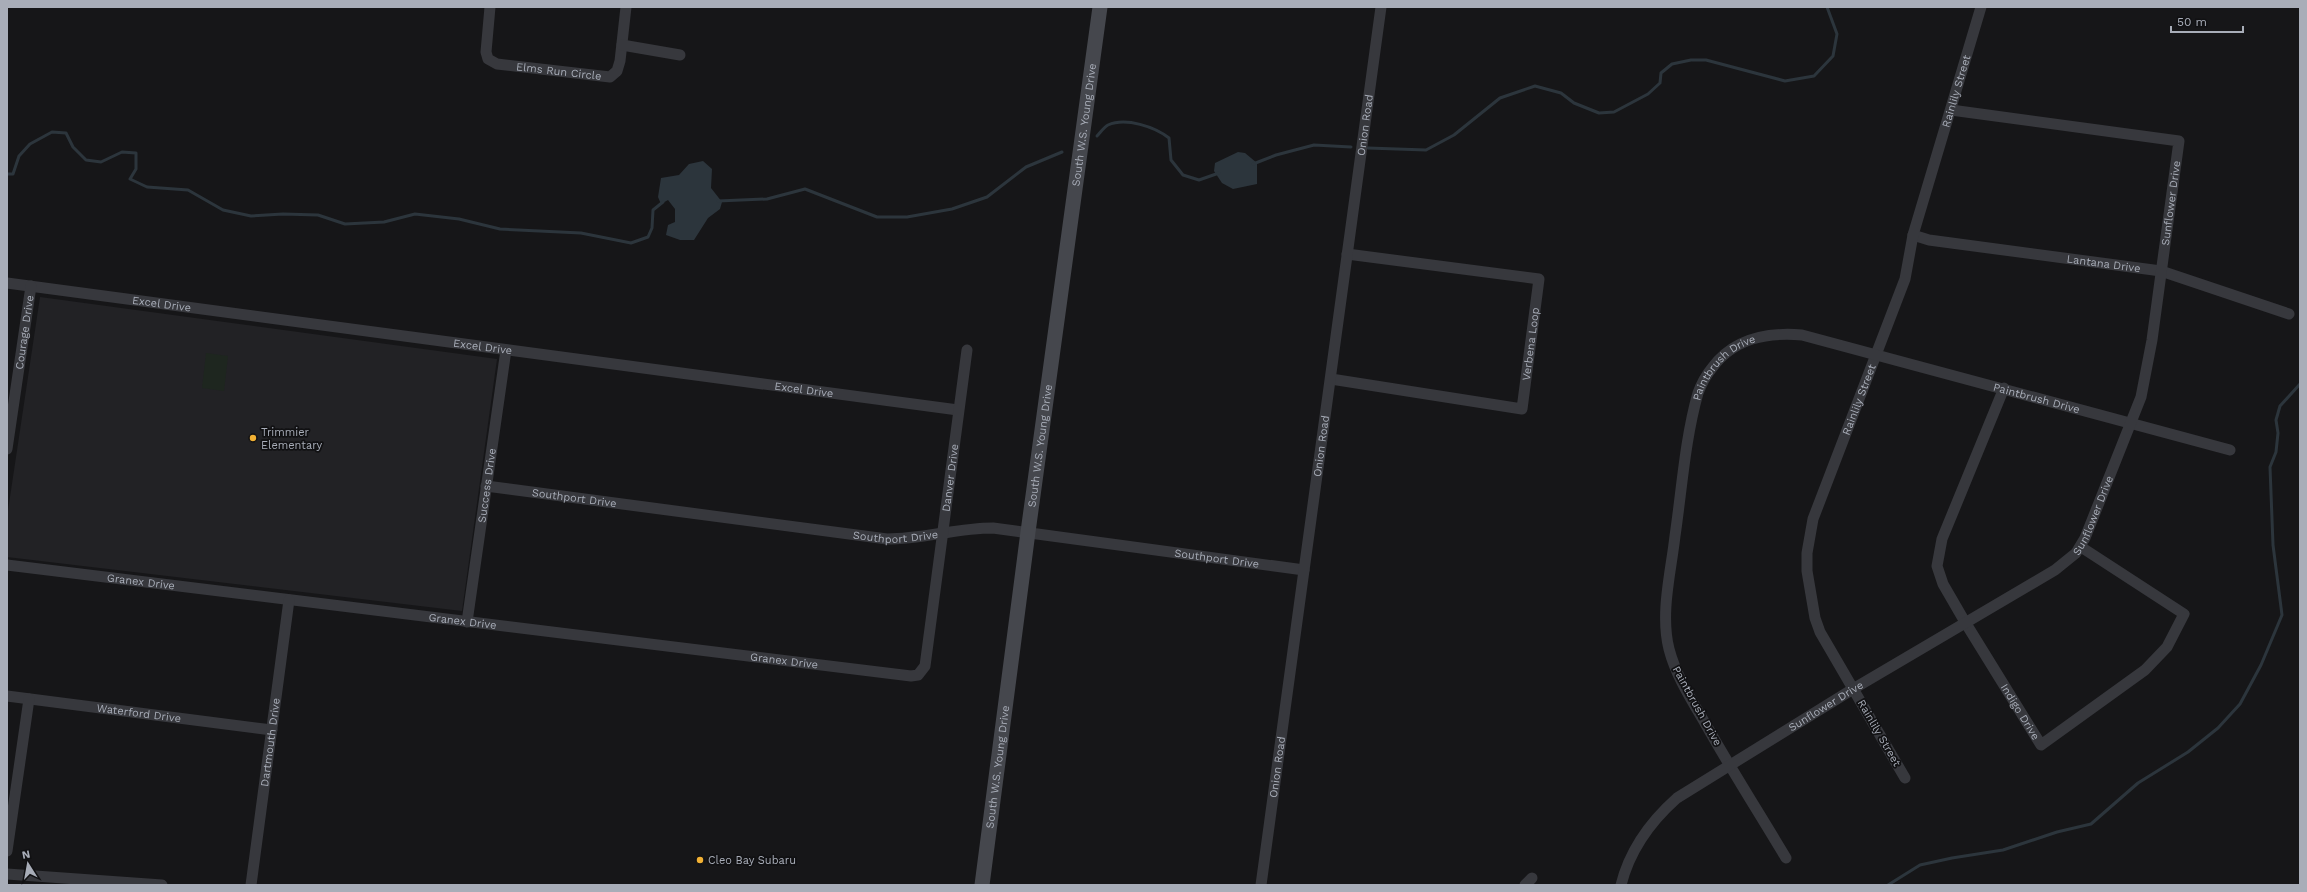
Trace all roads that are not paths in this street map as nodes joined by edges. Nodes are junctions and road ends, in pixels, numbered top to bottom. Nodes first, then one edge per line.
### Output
1 (490, 7) edge
2 (626, 7) edge
3 (1100, 7) edge
4 (1381, 7) edge
5 (1981, 7) edge
6 (622, 45) junction
7 (680, 55) dead end
8 (1951, 110) junction
9 (1913, 235) junction
10 (1347, 254) junction
11 (2161, 271) junction
12 (7, 283) edge
13 (31, 286) junction
14 (2290, 314) dead end
15 (506, 350) junction
16 (967, 350) dead end
17 (1876, 353) junction
18 (1330, 379) junction
19 (2004, 388) junction
20 (958, 410) junction
21 (2130, 423) junction
22 (7, 449) edge
23 (2230, 450) dead end
24 (486, 486) junction
25 (1028, 532) junction
26 (943, 533) junction
27 (2081, 547) junction
28 (7, 565) edge
29 (1304, 570) junction
30 (289, 600) junction
31 (467, 622) junction
32 (1964, 622) junction
33 (918, 675) joint
34 (1853, 689) junction
35 (7, 696) edge
36 (29, 699) junction
37 (272, 730) junction
38 (1730, 765) junction
39 (1905, 778) dead end
40 (7, 852) edge
41 (1786, 858) dead end
42 (7, 874) edge
43 (162, 885) edge
44 (251, 885) edge
45 (982, 885) edge
46 (1261, 885) edge
47 (1621, 885) edge

1 - 6 street, Elms Run Circle
2 - 6 street, Elms Run Circle
3 - 25 main road, South W.S. Young Drive
4 - 10 street, Onion Road
5 - 8 street, Rainlily Street
6 - 7 street
8 - 9 street, Rainlily Street
8 - 11 street, Sunflower Drive
9 - 11 street, Lantana Drive
9 - 17 street, Rainlily Street
10 - 18 street, Onion Road
10 - 18 street, Verbena Loop
11 - 14 street, Lantana Drive
11 - 21 street, Sunflower Drive
12 - 13 street, Excel Drive
13 - 15 street, Excel Drive
13 - 22 street, Courage Drive
15 - 20 street, Excel Drive
15 - 24 street, Success Drive
16 - 20 street, Danver Drive
17 - 19 street, Paintbrush Drive
17 - 34 street, Rainlily Street
17 - 38 street, Paintbrush Drive
18 - 29 street, Onion Road
19 - 21 street, Paintbrush Drive
19 - 32 street, Indigo Drive
20 - 26 street, Danver Drive
21 - 23 street, Paintbrush Drive
21 - 27 street, Sunflower Drive
24 - 26 street, Southport Drive
24 - 31 street, Success Drive
25 - 26 street, Southport Drive
25 - 29 street, Southport Drive
25 - 45 main road, South W.S. Young Drive
26 - 33 street, Danver Drive
27 - 32 street, Sunflower Drive
27 - 32 street, Indigo Drive
28 - 30 street, Granex Drive
29 - 46 street, Onion Road
30 - 31 street, Granex Drive
30 - 37 street, Dartmouth Drive
31 - 33 street, Granex Drive
32 - 34 street, Sunflower Drive
34 - 38 street, Sunflower Drive
34 - 39 street, Rainlily Street
35 - 36 street, Waterford Drive
36 - 37 street, Waterford Drive
36 - 40 street
37 - 44 street, Dartmouth Drive
38 - 41 street, Paintbrush Drive
38 - 47 street, Sunflower Drive
42 - 43 street

